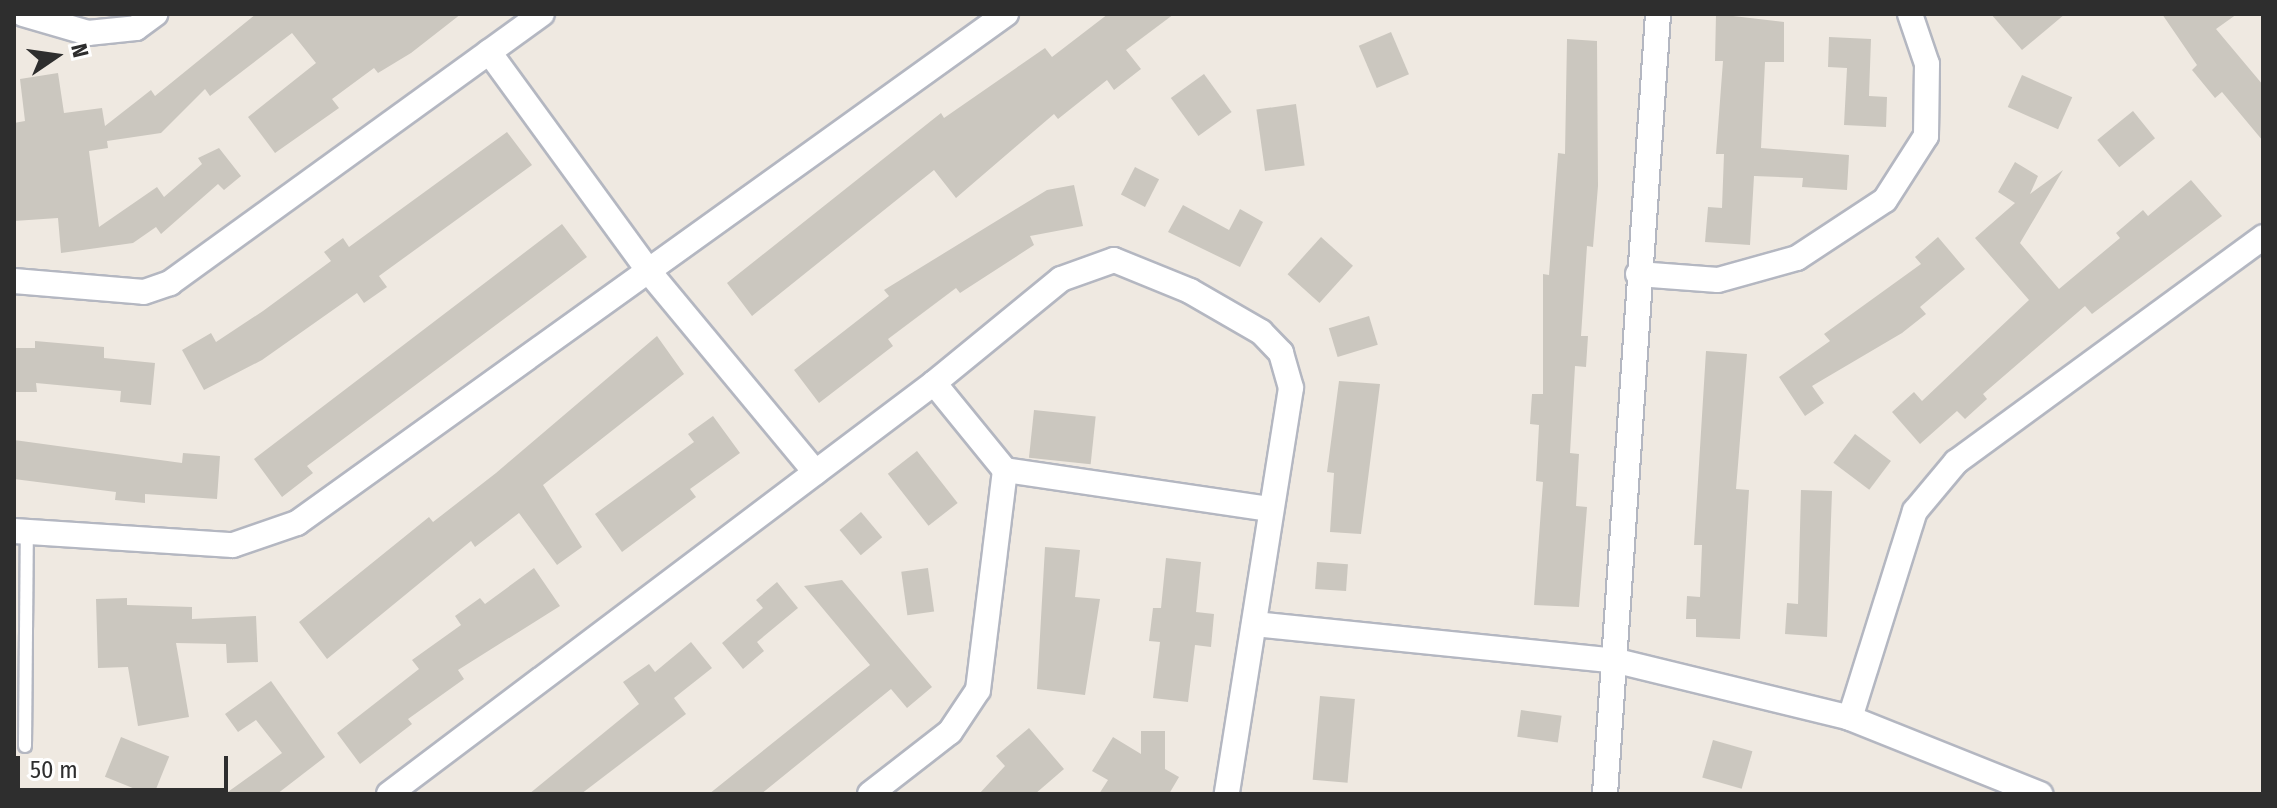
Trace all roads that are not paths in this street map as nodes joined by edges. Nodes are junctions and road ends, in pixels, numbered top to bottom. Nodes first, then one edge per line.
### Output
1 (23, 14) edge
2 (155, 14) edge
3 (542, 14) edge
4 (1006, 14) edge
5 (1658, 14) edge
6 (1910, 14) edge
7 (489, 52) junction
8 (2263, 237) edge
9 (650, 273) junction
10 (1638, 274) junction
11 (14, 281) edge
12 (934, 383) junction
13 (1005, 470) junction
14 (815, 472) junction
15 (1270, 509) junction
16 (21, 534) edge
17 (1254, 624) junction
18 (20, 657) edge
19 (1617, 661) junction
20 (1850, 718) junction
21 (25, 746) dead end
22 (389, 794) edge
23 (870, 794) edge
24 (1227, 794) edge
25 (1605, 794) edge
26 (2040, 794) edge

1 - 2 street
3 - 7 street
4 - 9 street
5 - 10 street
6 - 10 street
7 - 9 street
7 - 11 street
8 - 20 street
9 - 14 street
9 - 16 street
10 - 19 street
12 - 13 street
12 - 14 street
12 - 15 street
13 - 15 street
13 - 23 street
14 - 22 street
15 - 17 street
16 - 18 lane
17 - 19 street
17 - 24 street
18 - 21 lane
19 - 20 street
19 - 25 street
20 - 26 street

